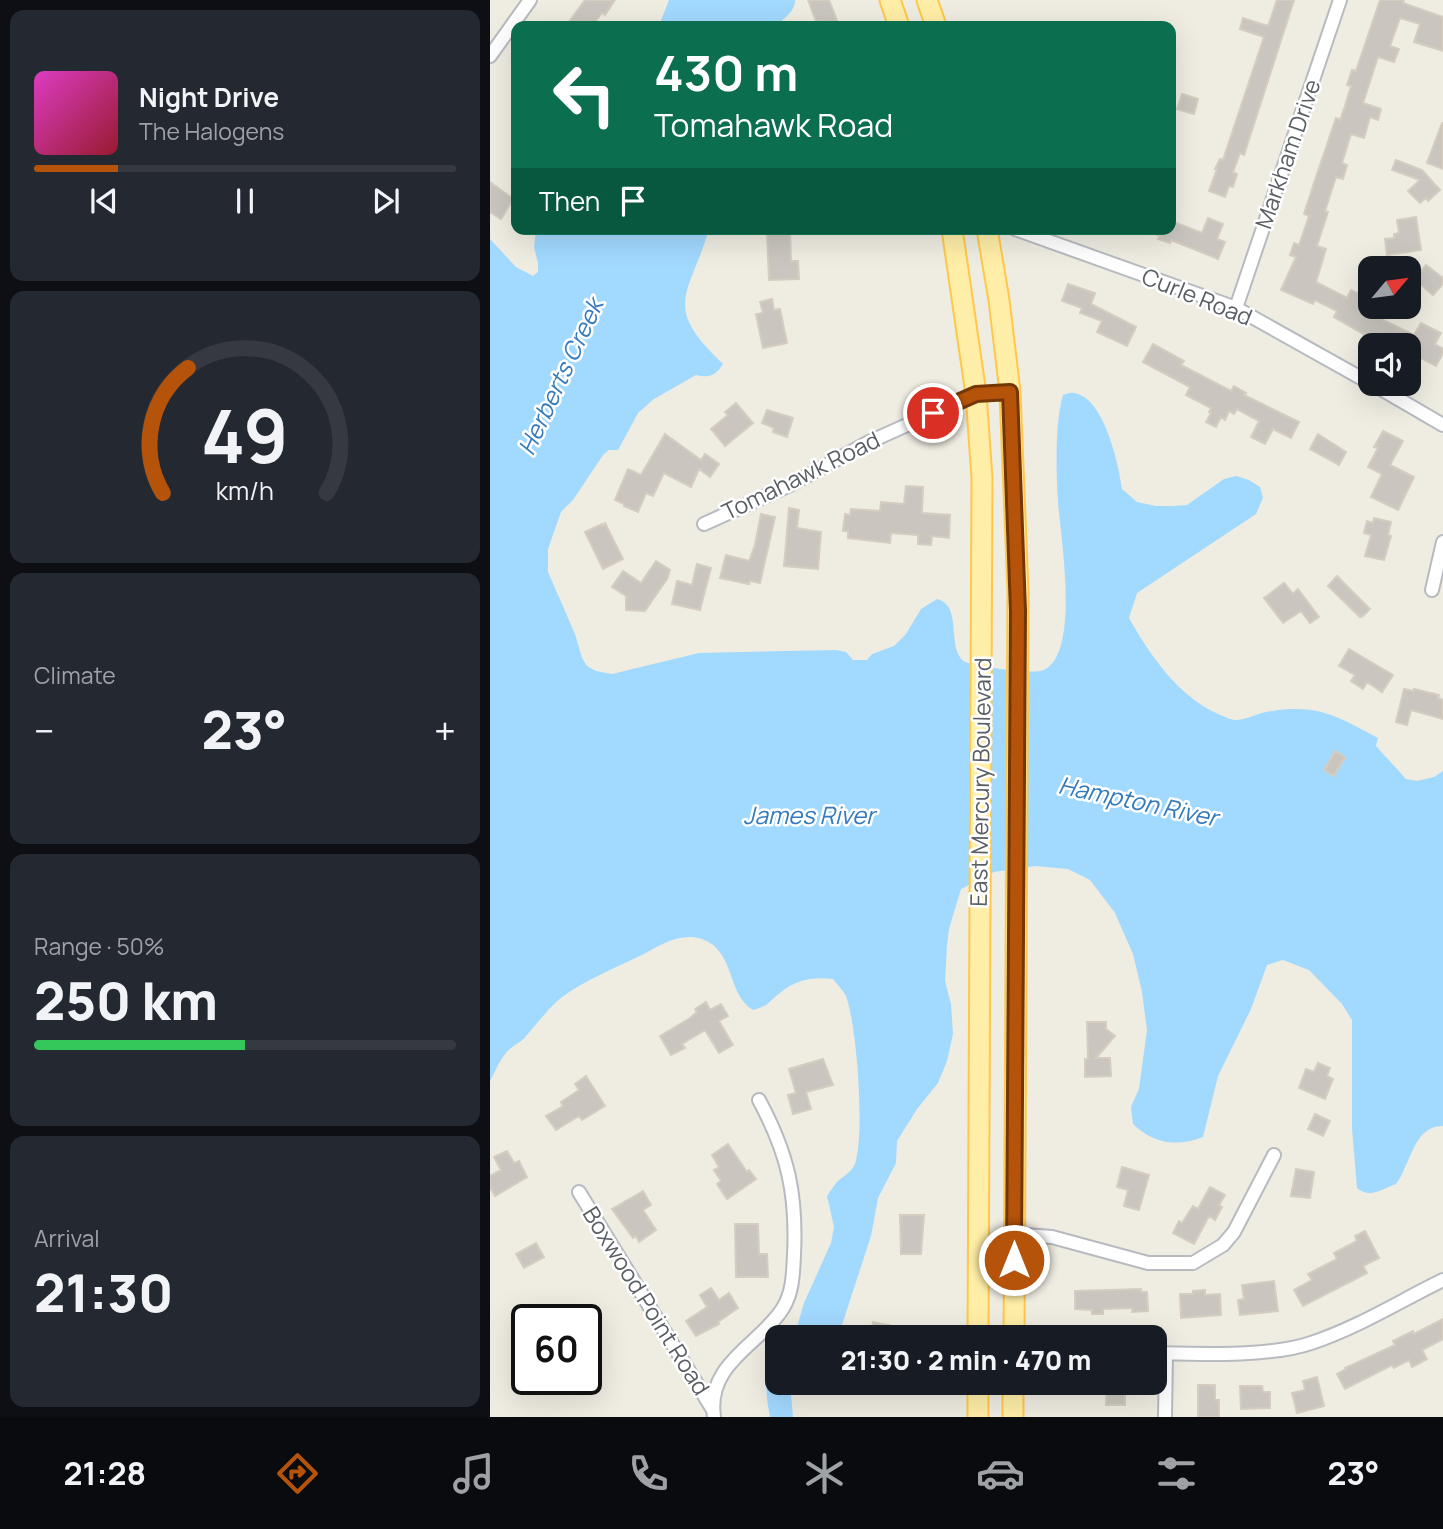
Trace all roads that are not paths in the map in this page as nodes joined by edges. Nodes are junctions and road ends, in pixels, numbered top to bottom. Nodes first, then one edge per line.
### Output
1 (530, 0) edge
2 (890, 0) edge
3 (927, 0) edge
4 (1340, 0) edge
5 (515, 21) edge
6 (897, 21) edge
7 (934, 21) edge
8 (511, 27) edge
9 (490, 56) edge
10 (953, 235) edge
11 (988, 235) edge
12 (1032, 235) edge
13 (1236, 308) junction
14 (1358, 376) edge
15 (1010, 392) junction
16 (976, 394) junction
17 (1393, 396) edge
18 (1443, 425) edge
19 (704, 524) dead end
20 (1443, 542) edge
21 (1432, 590) dead end
22 (759, 1100) dead end
23 (1275, 1155) dead end
24 (579, 1192) dead end
25 (1014, 1234) junction
26 (1443, 1280) edge
27 (978, 1325) edge
28 (1014, 1325) edge
29 (1167, 1353) edge
30 (978, 1395) edge
31 (1013, 1395) edge
32 (1163, 1395) edge
33 (713, 1414) edge
34 (978, 1417) edge
35 (1013, 1417) edge
36 (1165, 1417) edge

1 - 5 street
2 - 6 main road
3 - 7 main road
4 - 13 street, Markham Drive
8 - 9 street
10 - 16 main road, East Mercury Boulevard
11 - 15 main road, East Mercury Boulevard
12 - 13 street, Curle Road
13 - 14 street, Curle Road
15 - 16 lane
15 - 25 main road, East Mercury Boulevard
16 - 19 street, Tomahawk Road
16 - 27 main road, East Mercury Boulevard
17 - 18 street, Curle Road
20 - 21 street
22 - 33 street, Boxwood Point Road
23 - 25 street
24 - 33 street, Boxwood Point Road
25 - 28 main road, East Mercury Boulevard
26 - 29 street
30 - 34 main road
31 - 35 main road
32 - 36 street

